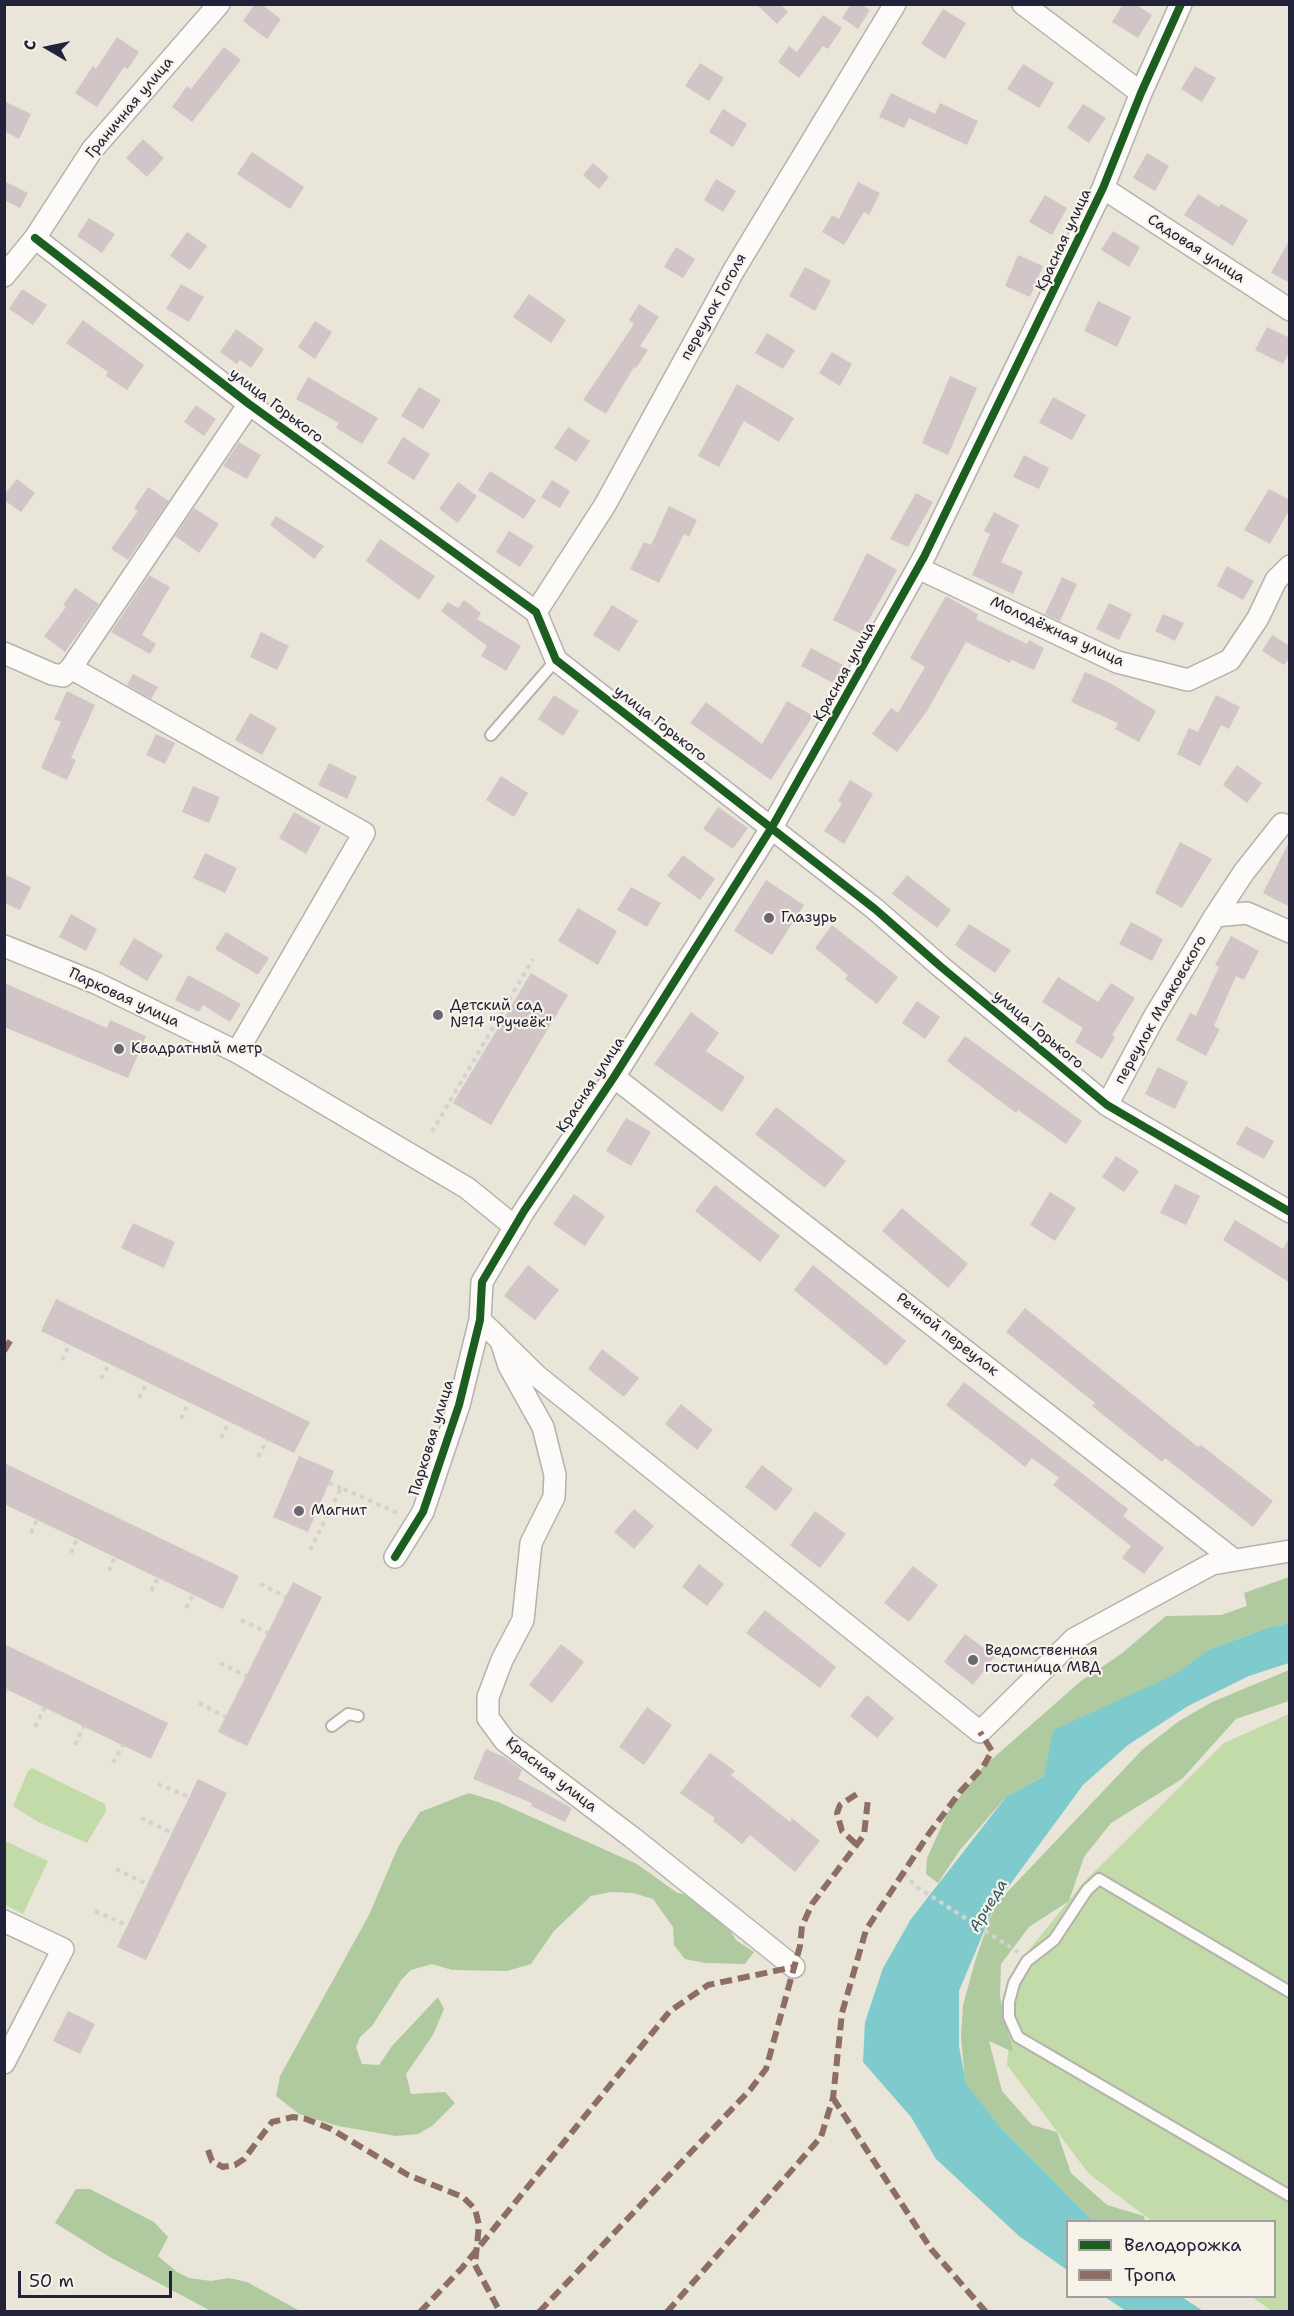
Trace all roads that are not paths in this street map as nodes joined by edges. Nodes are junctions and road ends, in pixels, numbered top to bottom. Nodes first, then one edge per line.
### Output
1 (219, 4) edge
2 (895, 4) edge
3 (1023, 4) edge
4 (1180, 4) edge
5 (1141, 93) junction
6 (1103, 188) junction
7 (35, 238) junction
8 (4, 276) edge
9 (1290, 310) edge
10 (249, 404) junction
11 (1290, 566) edge
12 (918, 568) junction
13 (536, 612) junction
14 (4, 653) edge
15 (556, 660) junction
16 (71, 668) junction
17 (491, 735) dead end
18 (1282, 824) dead end
19 (772, 827) junction
20 (1215, 916) junction
21 (1290, 932) edge
22 (4, 946) edge
23 (237, 1052) junction
24 (614, 1077) junction
25 (1107, 1105) junction
26 (1290, 1212) edge
27 (515, 1227) junction
28 (480, 1320) junction
29 (501, 1340) junction
30 (1290, 1551) edge
31 (395, 1557) dead end
32 (1234, 1560) junction
33 (358, 1716) dead end
34 (332, 1725) dead end
35 (4, 1921) edge
36 (794, 1966) dead end
37 (1290, 1992) edge
38 (4, 2063) edge
39 (1290, 2196) edge

1 - 7 street, Граничная улица
2 - 13 street, переулок Гоголя
3 - 5 street
4 - 5 street, Красная улица
5 - 6 street, Красная улица
6 - 9 street, Садовая улица
6 - 12 street, Красная улица
7 - 8 street, Граничная улица
7 - 10 street, улица Горького
10 - 13 street, улица Горького
10 - 16 street, улица Горького
11 - 12 street, Молодёжная улица
12 - 19 street, Красная улица
13 - 15 street, улица Горького
14 - 16 street
15 - 17 lane
15 - 19 street, улица Горького
16 - 23 street
18 - 20 street, переулок Маяковского
19 - 24 street, Красная улица
19 - 25 street, улица Горького
20 - 21 street
20 - 25 street, переулок Маяковского
22 - 23 street, Парковая улица
23 - 27 street, Парковая улица
24 - 27 street, Красная улица
24 - 32 street, Речной переулок
25 - 26 street, улица Горького
27 - 28 street, Красная улица
28 - 29 street, Красная улица
28 - 31 street, Парковая улица
29 - 32 street, Красная улица
29 - 36 street, Красная улица
30 - 32 street
33 - 34 lane
35 - 38 street
37 - 39 lane

